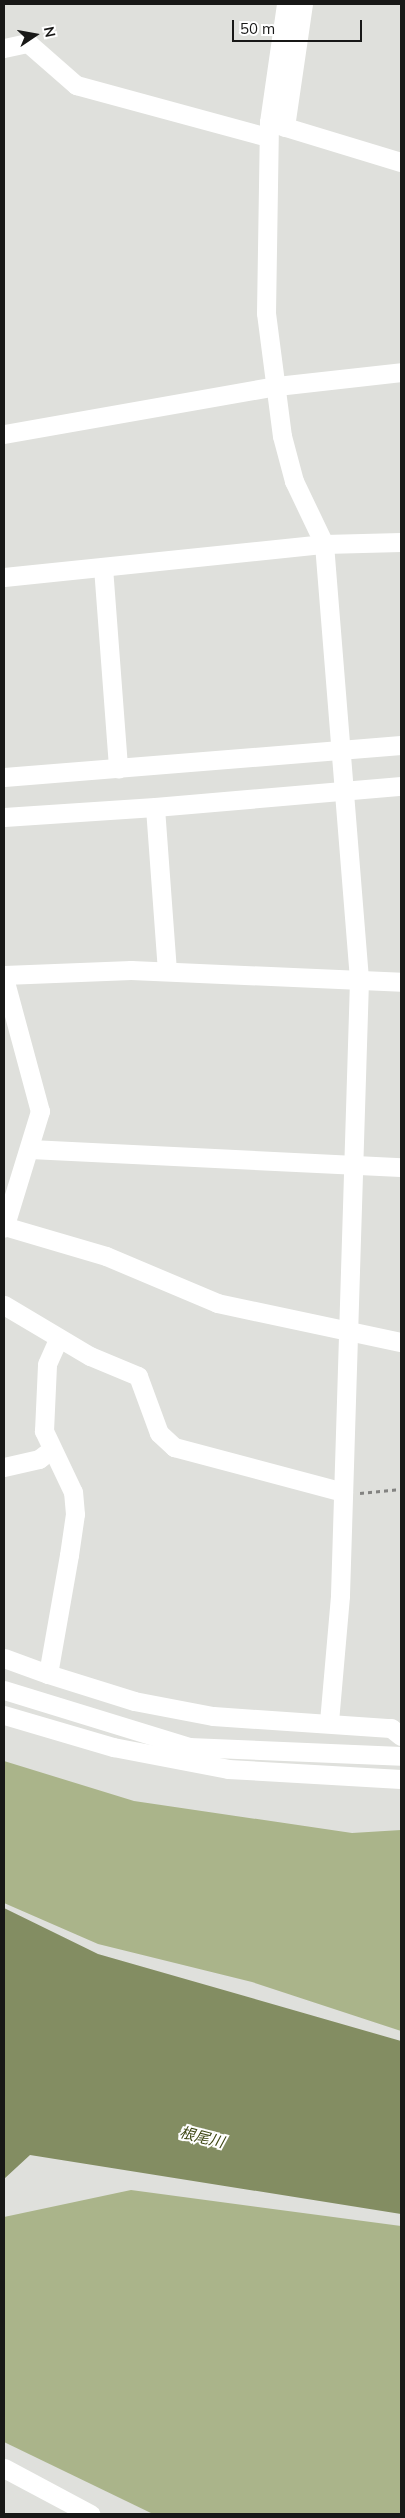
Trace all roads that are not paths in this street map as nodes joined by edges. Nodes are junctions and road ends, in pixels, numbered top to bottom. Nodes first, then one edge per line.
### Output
1 (286, 4) edge
2 (303, 4) edge
3 (4, 48) edge
4 (274, 128) junction
5 (401, 162) edge
6 (401, 372) edge
7 (277, 386) junction
8 (4, 434) edge
9 (401, 542) edge
10 (324, 544) junction
11 (104, 568) junction
12 (4, 577) edge
13 (401, 745) edge
14 (341, 748) junction
15 (118, 768) junction
16 (4, 777) edge
17 (401, 786) edge
18 (345, 791) junction
19 (155, 807) junction
20 (4, 817) edge
21 (168, 971) junction
22 (4, 977) edge
23 (358, 980) junction
24 (401, 982) edge
25 (30, 1149) junction
26 (352, 1165) junction
27 (401, 1167) edge
28 (4, 1227) edge
29 (4, 1305) edge
30 (346, 1330) junction
31 (58, 1339) junction
32 (401, 1342) edge
33 (52, 1449) junction
34 (4, 1467) edge
35 (344, 1492) junction
36 (4, 1658) edge
37 (48, 1674) junction
38 (4, 1690) edge
39 (4, 1715) edge
40 (329, 1723) junction
41 (401, 1736) edge
42 (401, 1756) edge
43 (401, 1779) edge
44 (4, 2468) edge
45 (90, 2514) edge

1 - 4 street
2 - 4 street
3 - 4 street
4 - 5 street
4 - 7 street
6 - 7 street
7 - 8 street
7 - 10 street
9 - 10 street
10 - 11 street
10 - 14 street
11 - 12 street
11 - 15 street
13 - 14 street
14 - 15 street
14 - 18 street
15 - 16 street
17 - 18 street
18 - 19 street
18 - 23 street
19 - 20 street
19 - 21 street
21 - 22 street
21 - 23 street
22 - 25 street
23 - 24 street
23 - 26 street
25 - 26 street
25 - 28 street
26 - 27 street
26 - 30 street
28 - 30 street
29 - 31 street
30 - 32 street
30 - 35 street
31 - 33 street
31 - 35 street
33 - 34 street
33 - 37 street
35 - 40 street
36 - 37 street
37 - 40 street
38 - 42 street
39 - 43 street
40 - 41 street
44 - 45 street

